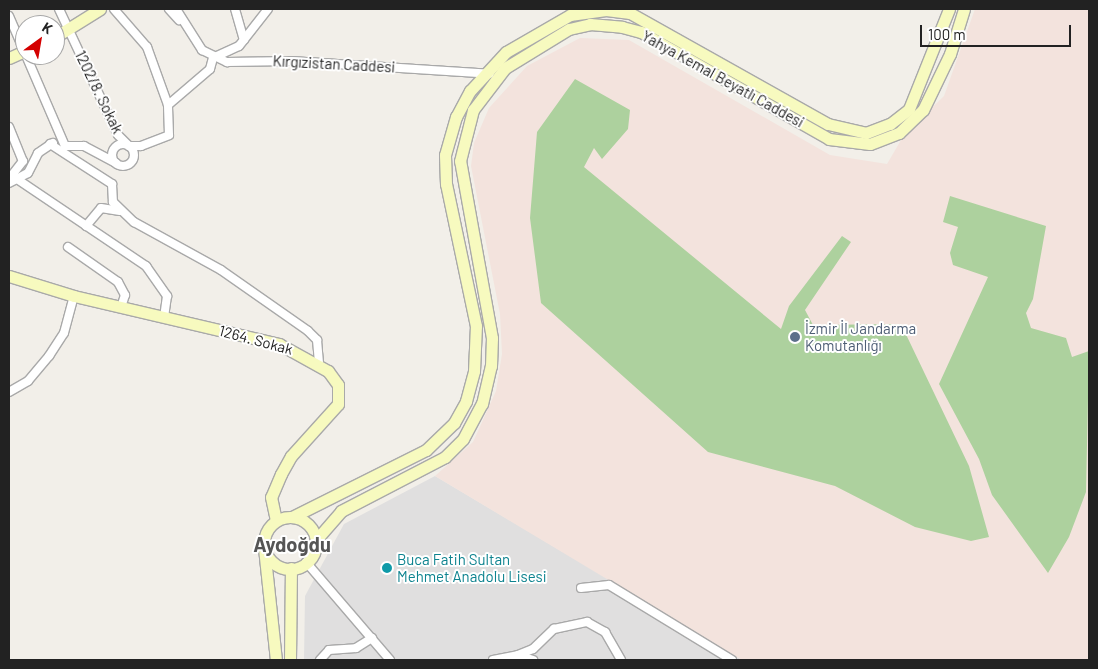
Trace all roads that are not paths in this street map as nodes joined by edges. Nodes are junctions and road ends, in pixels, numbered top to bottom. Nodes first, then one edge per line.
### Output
1 (59, 9) edge
2 (100, 9) edge
3 (114, 9) edge
4 (168, 9) edge
5 (176, 9) edge
6 (235, 9) edge
7 (268, 9) edge
8 (630, 9) edge
9 (949, 9) edge
10 (964, 9) edge
11 (595, 10) edge
12 (9, 16) edge
13 (595, 24) junction
14 (657, 25) junction
15 (186, 27) junction
16 (15, 30) edge
17 (69, 30) junction
18 (65, 32) edge
19 (244, 40) junction
20 (213, 58) junction
21 (30, 65) edge
22 (492, 74) junction
23 (168, 105) junction
24 (9, 127) edge
25 (62, 140) junction
26 (50, 144) junction
27 (129, 146) junction
28 (116, 163) junction
29 (13, 179) edge
30 (9, 183) edge
31 (122, 212) junction
32 (85, 224) junction
33 (68, 247) dead end
34 (9, 276) edge
35 (74, 296) junction
36 (121, 307) junction
37 (164, 318) junction
38 (319, 364) junction
39 (9, 392) edge
40 (292, 517) junction
41 (276, 520) junction
42 (316, 540) junction
43 (264, 541) junction
44 (306, 562) junction
45 (291, 568) junction
46 (581, 588) dead end
47 (372, 638) junction
48 (518, 654) junction
49 (276, 660) edge
50 (290, 660) edge
51 (320, 660) edge
52 (390, 660) edge
53 (494, 660) edge
54 (533, 660) edge
55 (621, 660) edge
56 (732, 660) edge

1 - 17 street, 1202/8. Sokak
2 - 17 main road
3 - 23 street, 1202/8. Sokak
4 - 15 street
5 - 15 street
6 - 19 street
7 - 19 street
8 - 14 main road
9 - 14 main road, Yahya Kemal Beyatlı Caddesi
10 - 13 main road, Yahya Kemal Beyatlı Caddesi
11 - 13 street
11 - 14 main road, Yahya Kemal Beyatlı Caddesi
11 - 22 main road, Yahya Kemal Beyatlı Caddesi
12 - 16 street
13 - 22 main road, Yahya Kemal Beyatlı Caddesi
15 - 20 street
17 - 18 main road
17 - 27 street, 1202/8. Sokak
19 - 20 street
20 - 22 street, Kırgızistan Caddesi
20 - 23 street
21 - 25 street
22 - 40 main road, Yahya Kemal Beyatlı Caddesi
22 - 42 main road, Yahya Kemal Beyatlı Caddesi
23 - 27 street, 1202/8. Sokak
24 - 29 street
25 - 26 street
25 - 28 street
26 - 29 street
26 - 31 street
27 - 28 street
27 - 28 street
29 - 30 street
29 - 32 street
31 - 32 street
31 - 38 street
32 - 37 street
33 - 36 street
34 - 35 main road, 1264. Sokak
35 - 36 main road, 1264. Sokak
35 - 39 street
36 - 37 main road, 1264. Sokak
37 - 38 main road, 1264. Sokak
38 - 41 main road, 1264. Sokak
40 - 41 main road
40 - 42 main road
41 - 43 main road
42 - 44 main road
43 - 45 main road
43 - 49 main road
44 - 45 main road
44 - 47 street
45 - 50 main road
46 - 56 street
47 - 51 street
47 - 52 street
48 - 53 street
48 - 54 street
48 - 55 street

